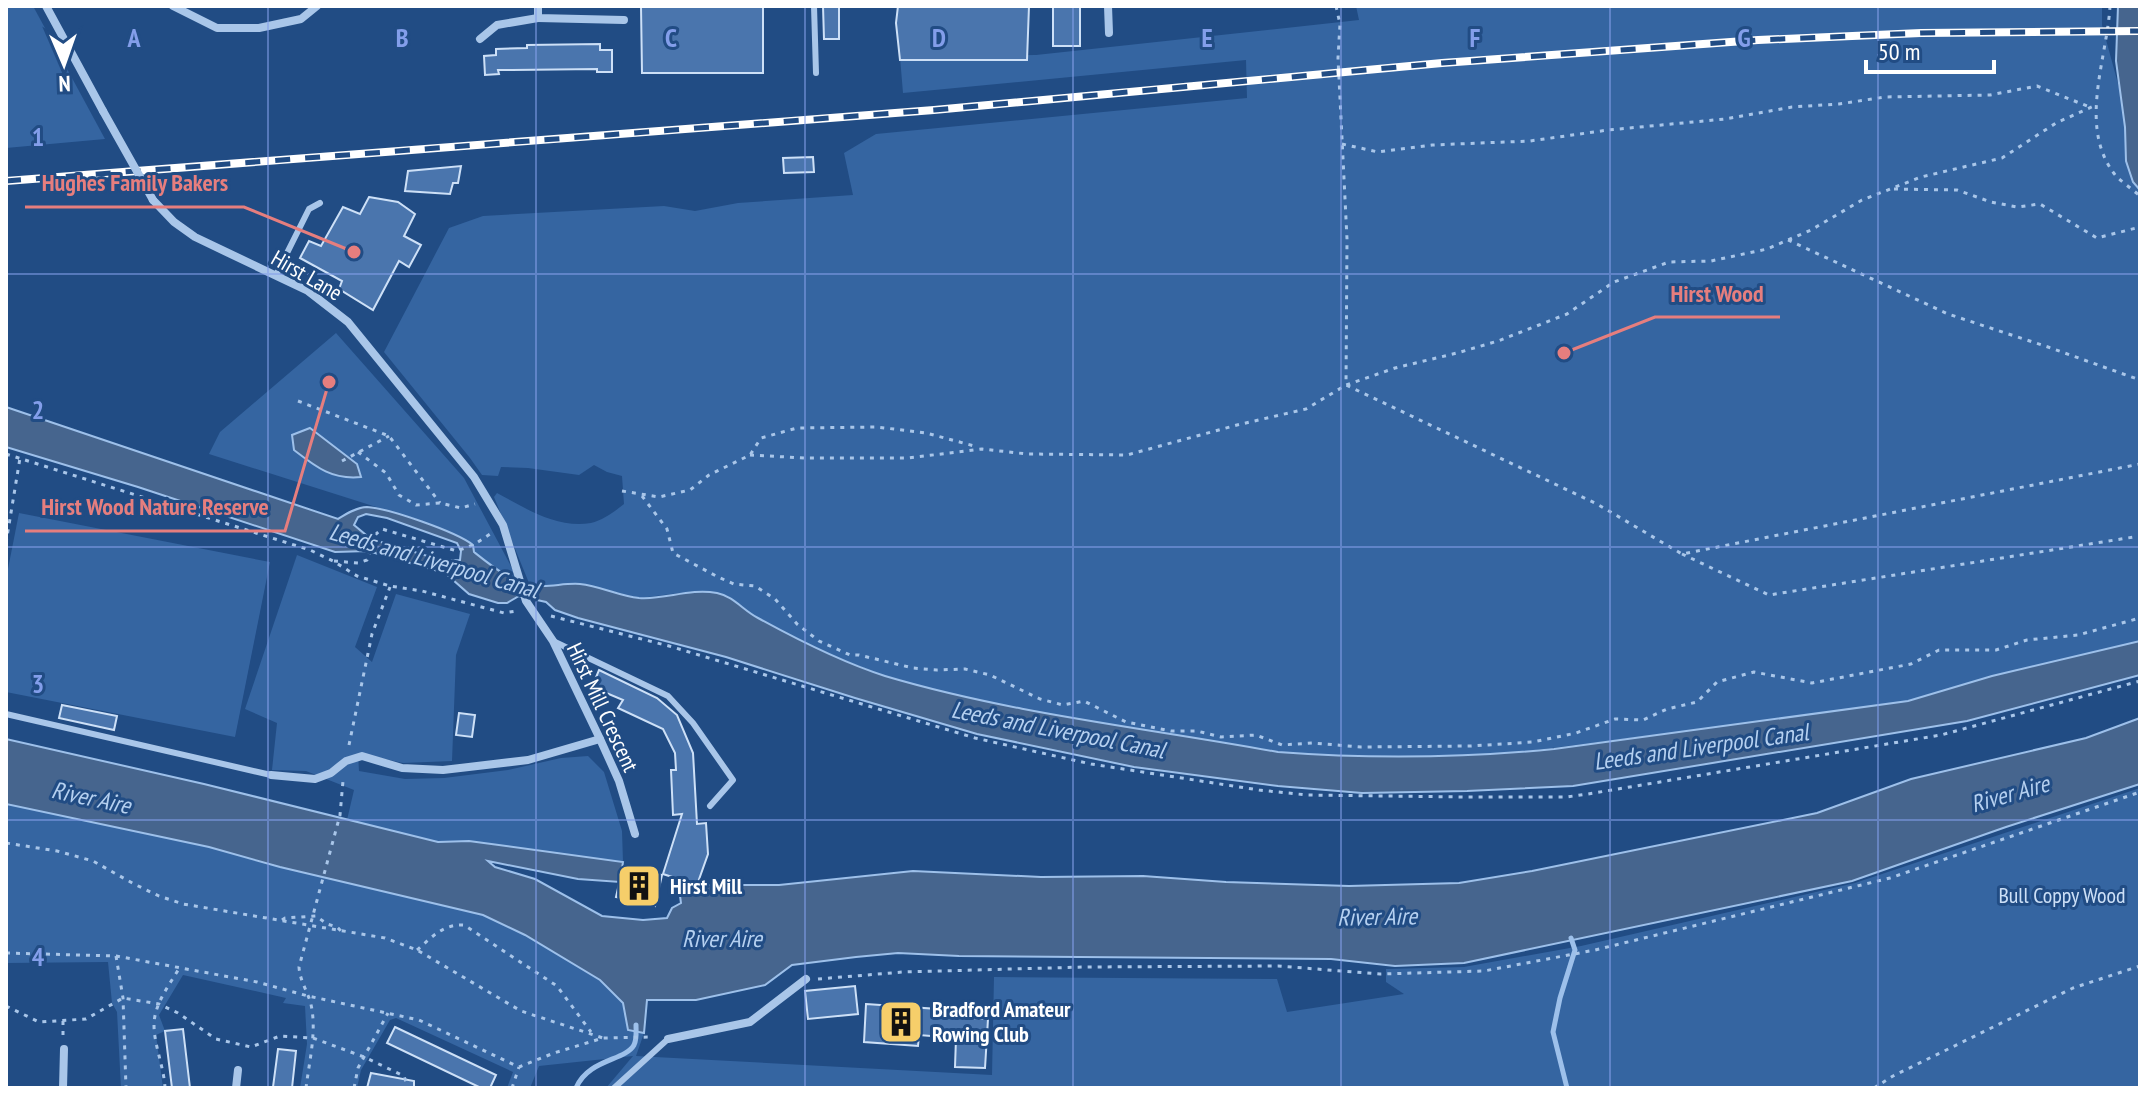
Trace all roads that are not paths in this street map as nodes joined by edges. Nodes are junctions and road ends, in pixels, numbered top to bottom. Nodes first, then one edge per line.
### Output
1 (46, 6) edge
2 (173, 6) edge
3 (317, 6) edge
4 (538, 6) edge
5 (814, 6) edge
6 (1108, 6) edge
7 (538, 18) junction
8 (624, 20) dead end
9 (1109, 33) dead end
10 (480, 39) dead end
11 (816, 73) dead end
12 (320, 203) dead end
13 (276, 275) junction
14 (526, 601) joint
15 (553, 641) junction
16 (6, 714) edge
17 (600, 739) junction
18 (271, 775) joint
19 (710, 806) dead end
20 (635, 834) dead end
21 (806, 979) road end
22 (668, 1039) joint
23 (64, 1049) road end
24 (238, 1070) dead end
25 (63, 1088) edge
26 (236, 1088) edge
27 (614, 1088) edge

1 - 13 street, Hirst Lane, bridge
2 - 3 street
4 - 7 street
5 - 11 lane
6 - 9 street
7 - 8 street
7 - 10 street
12 - 13 lane
13 - 14 street, Hirst Lane
14 - 15 street, Hirst Mill Crescent
15 - 17 street, Hirst Mill Crescent
15 - 19 lane
16 - 18 lane
17 - 18 street
17 - 20 street, Hirst Mill Crescent
21 - 22 street
22 - 27 lane
23 - 25 street
24 - 26 street

